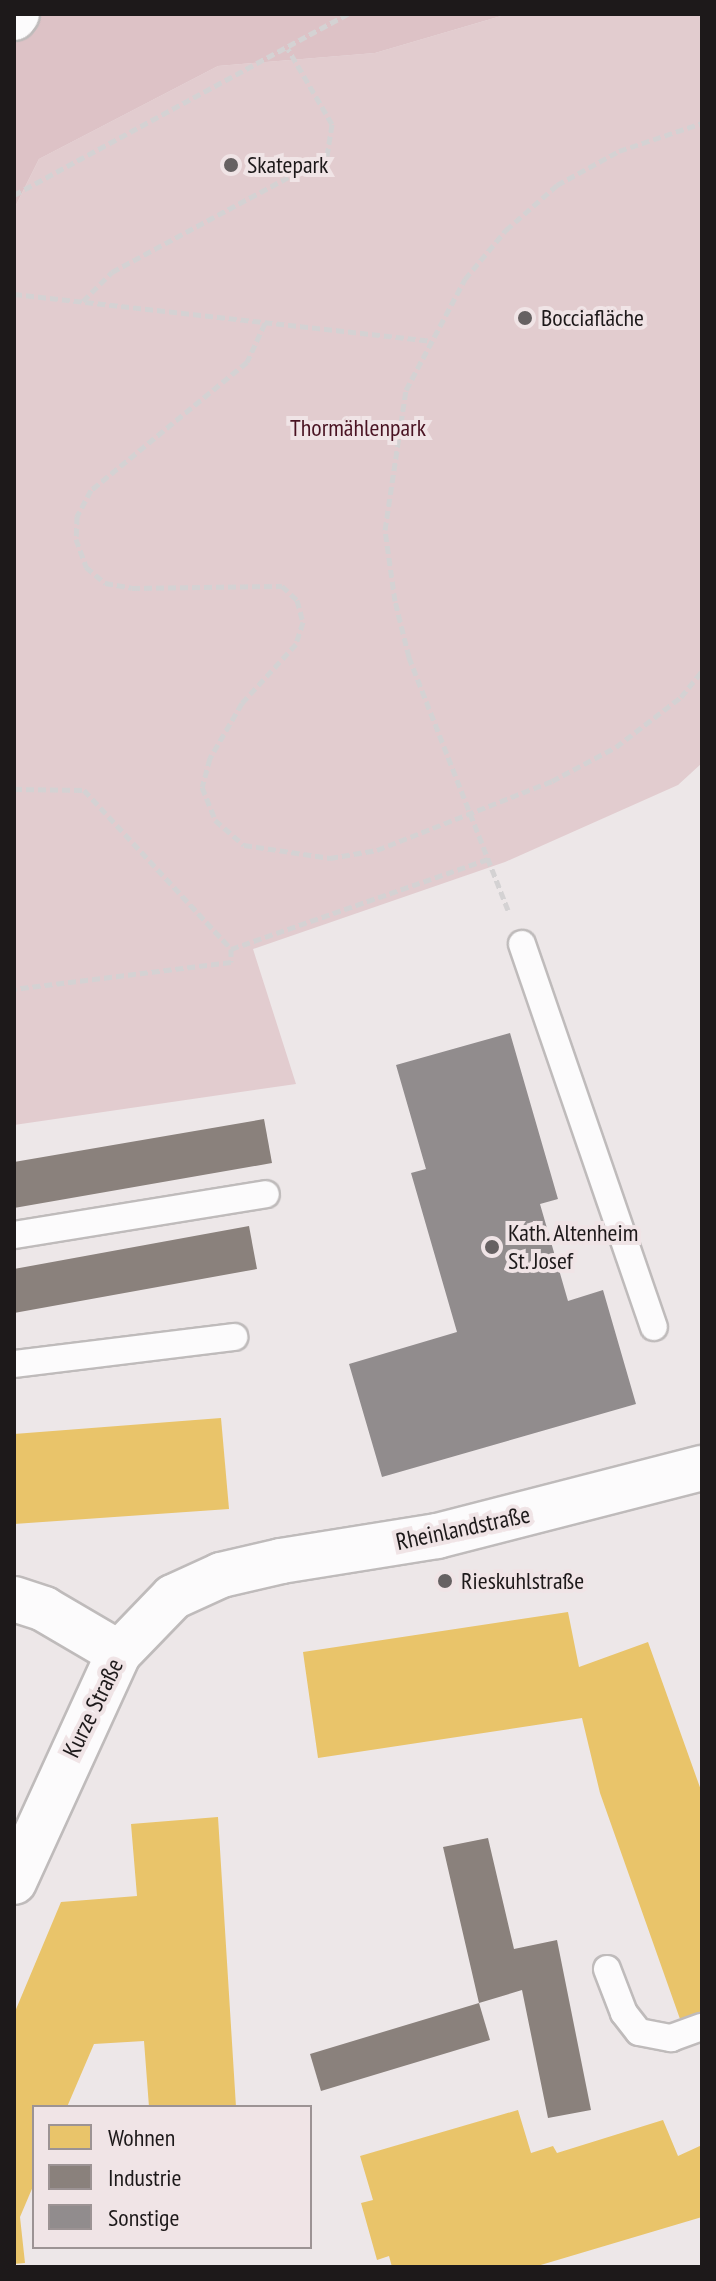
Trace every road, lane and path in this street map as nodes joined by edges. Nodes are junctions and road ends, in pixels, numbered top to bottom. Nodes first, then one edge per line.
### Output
1 (348, 14) edge
2 (288, 49) junction
3 (702, 123) edge
4 (14, 195) edge
5 (14, 294) edge
6 (82, 301) junction
7 (265, 323) junction
8 (430, 341) junction
9 (702, 671) edge
10 (14, 789) edge
11 (470, 814) junction
12 (488, 859) junction
13 (522, 944) joint
14 (231, 949) junction
15 (14, 989) edge
16 (266, 1194) dead end
17 (14, 1235) edge
18 (654, 1327) dead end
19 (234, 1337) dead end
20 (14, 1364) edge
21 (701, 1471) edge
22 (221, 1575) joint
23 (14, 1599) edge
24 (119, 1653) junction
25 (14, 1882) edge
26 (607, 1969) dead end
27 (702, 2027) edge

1 - 2 path
2 - 4 path
2 - 6 path
3 - 8 path
5 - 6 path
6 - 7 path
7 - 8 path
7 - 11 path
8 - 11 path
9 - 11 path
10 - 14 path
11 - 12 path
12 - 13 path
12 - 14 path
13 - 18 lane
14 - 15 path
16 - 17 lane
19 - 20 lane
21 - 22 street, Rheinlandstraße
22 - 24 street, Kurze Straße
23 - 24 street
24 - 25 street, Kurze Straße
26 - 27 lane

